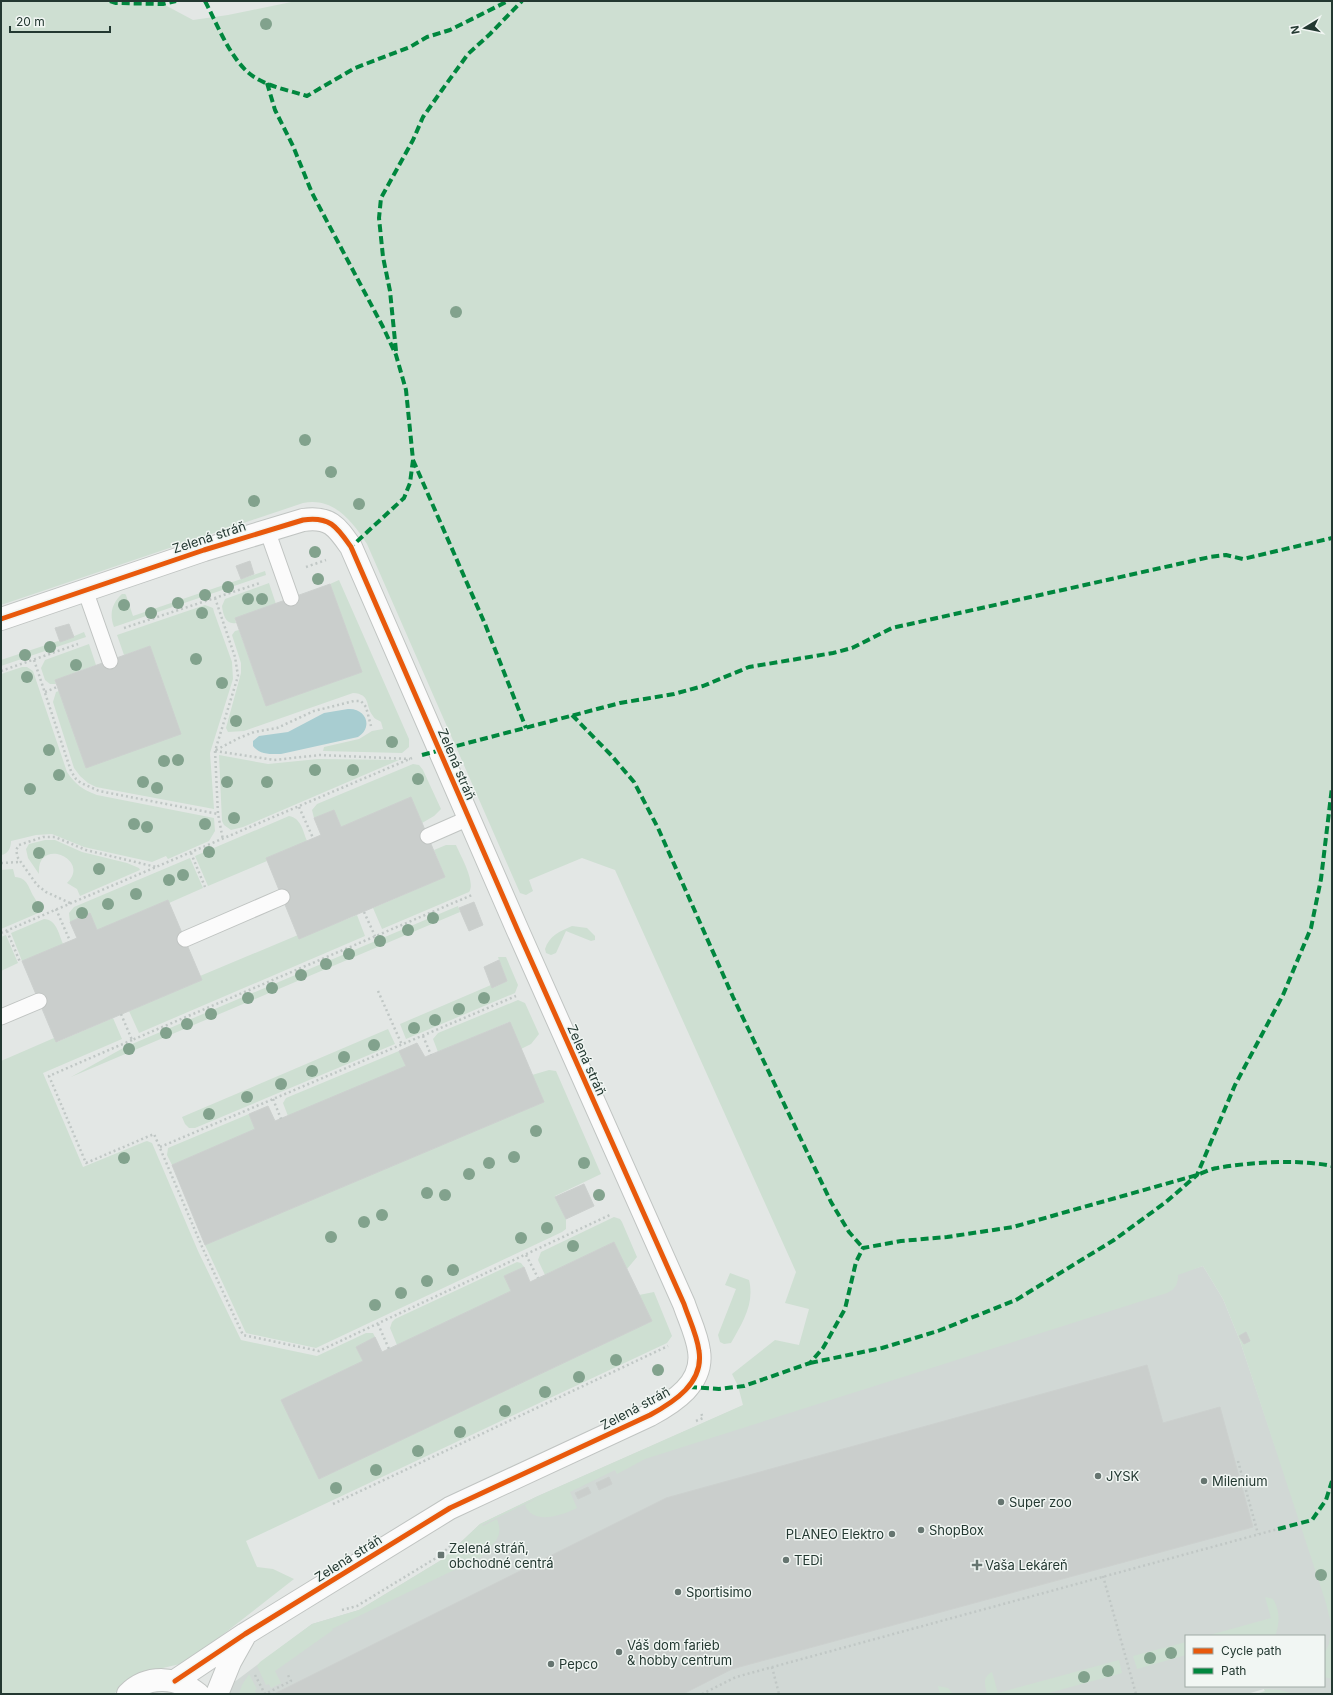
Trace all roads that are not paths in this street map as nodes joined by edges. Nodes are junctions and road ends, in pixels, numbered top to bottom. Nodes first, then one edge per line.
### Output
1 (267, 530) junction
2 (85, 590) junction
3 (291, 598) dead end
4 (1, 619) edge
5 (110, 660) dead end
6 (468, 818) junction
7 (428, 836) dead end
8 (282, 897) dead end
9 (185, 939) dead end
10 (39, 1000) dead end
11 (1, 1017) edge
12 (245, 1634) junction
13 (175, 1681) junction
14 (128, 1694) edge
15 (198, 1694) edge
16 (217, 1694) edge

1 - 2 street, Zelená stráň
1 - 3 lane
1 - 6 street, Zelená stráň
2 - 4 street, Zelená stráň
2 - 5 lane
6 - 7 lane, Zelená stráň
6 - 12 street, Zelená stráň
8 - 9 lane
10 - 11 lane
12 - 13 street, Zelená stráň
12 - 16 street
13 - 14 street
13 - 15 street

